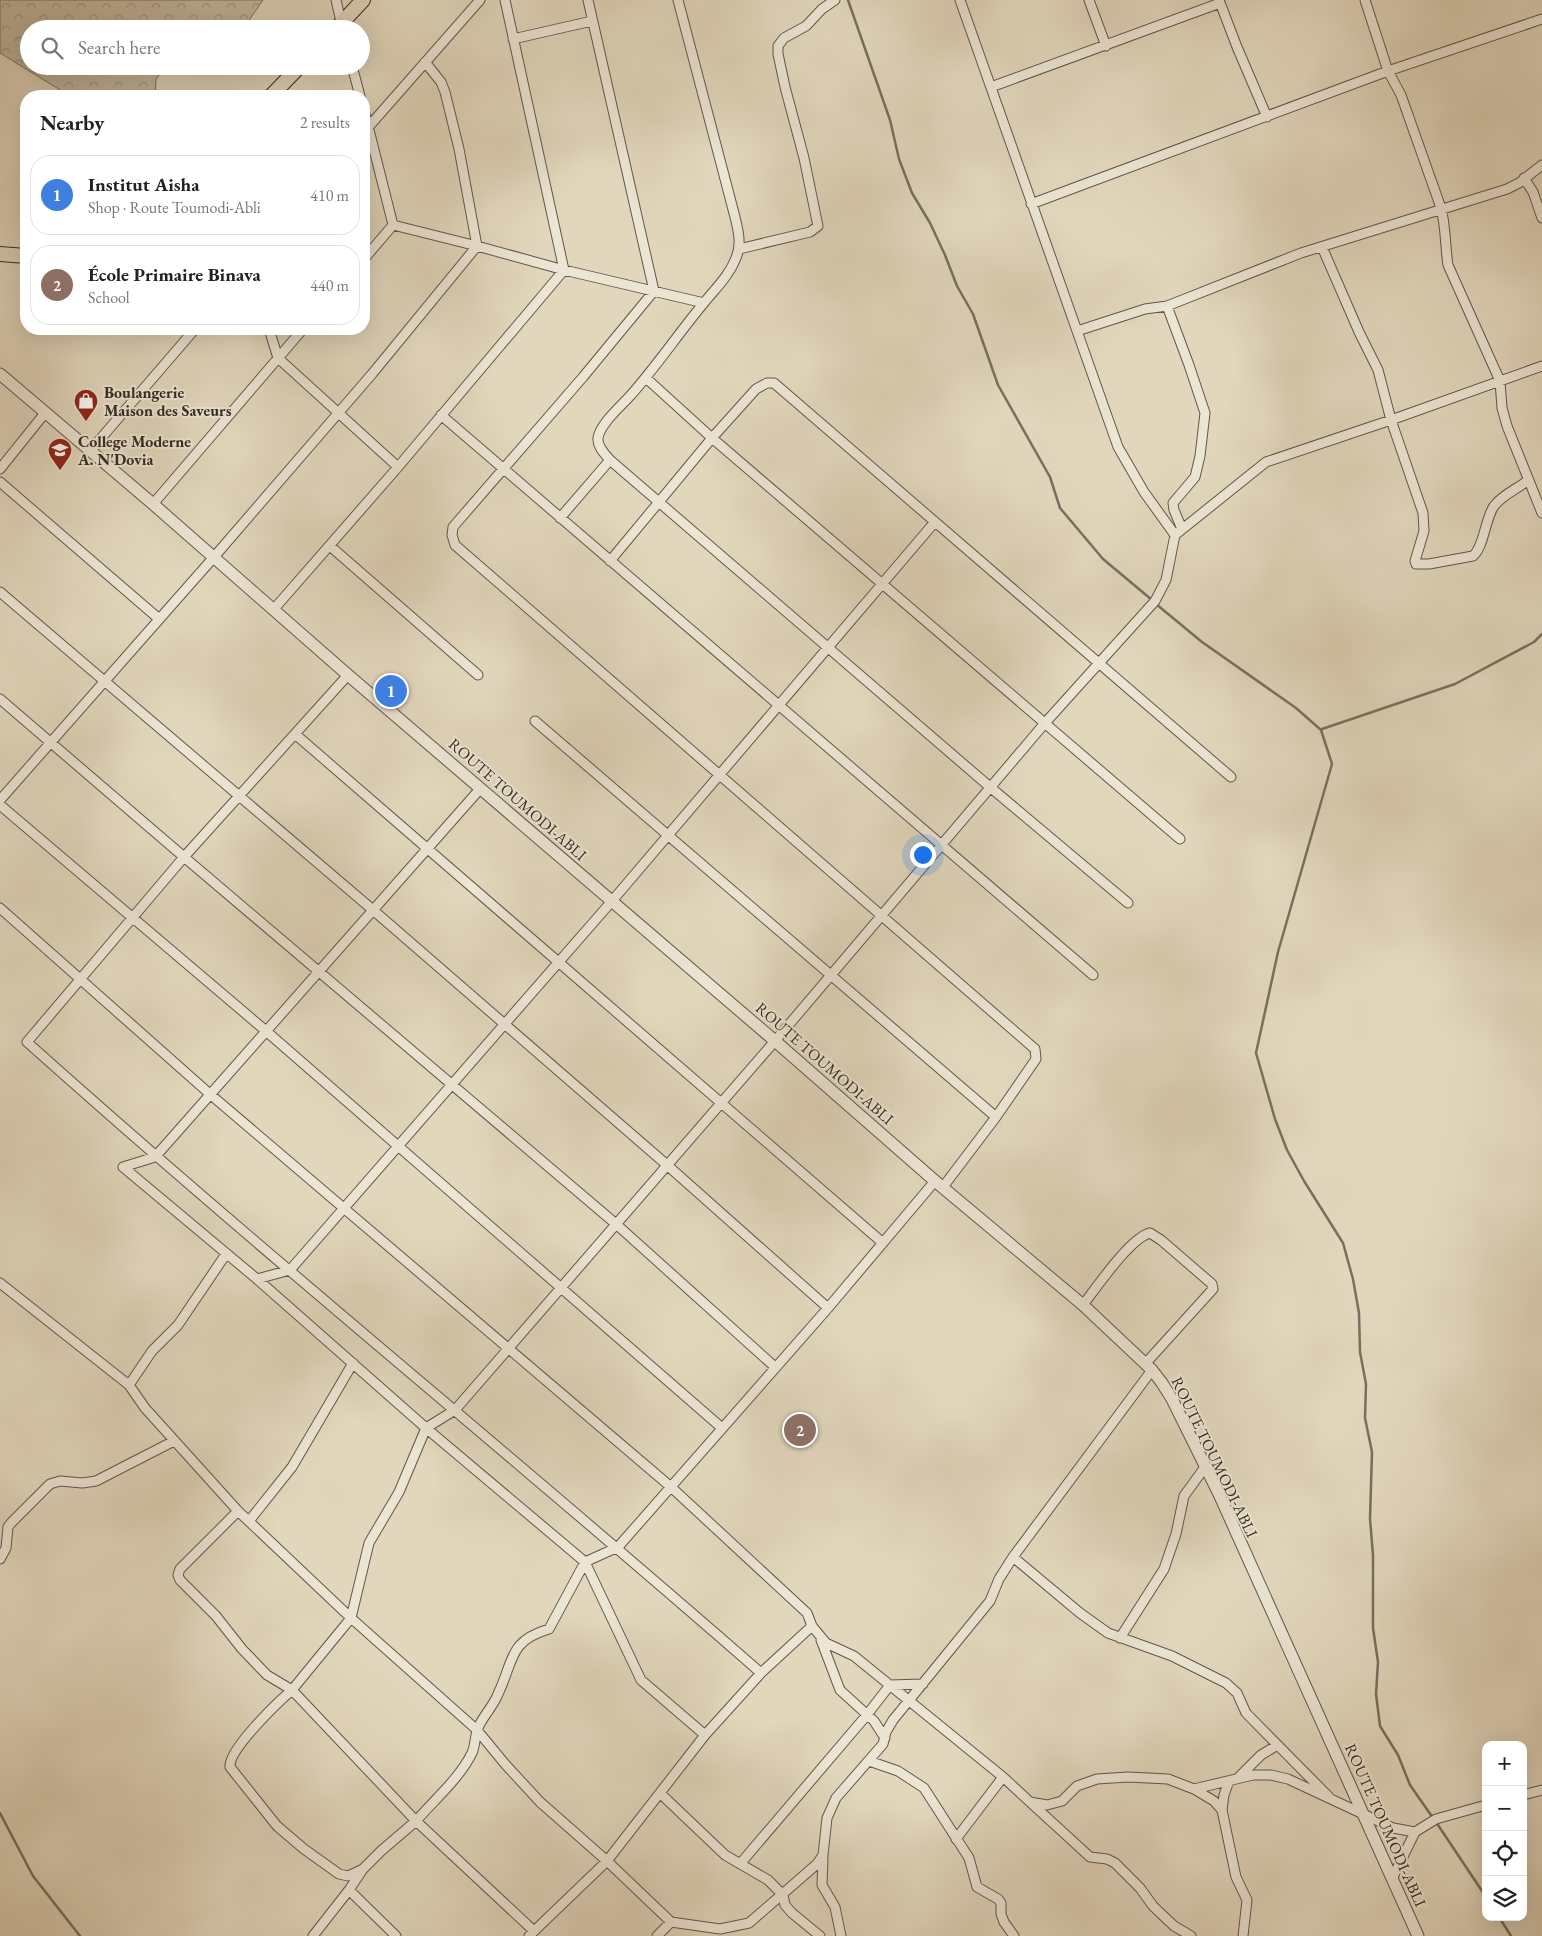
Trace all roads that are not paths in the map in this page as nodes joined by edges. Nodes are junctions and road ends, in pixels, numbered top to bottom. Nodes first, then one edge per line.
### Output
1 (336, 0) edge
2 (363, 0) edge
3 (480, 0) edge
4 (505, 0) edge
5 (588, 0) edge
6 (678, 0) edge
7 (835, 0) edge
8 (960, 0) edge
9 (1089, 0) edge
10 (1365, 0) edge
11 (1220, 2) edge
12 (1542, 19) edge
13 (339, 20) edge
14 (346, 20) edge
15 (592, 21) junction
16 (513, 39) junction
17 (1106, 46) junction
18 (425, 62) junction
19 (1388, 71) junction
20 (291, 75) edge
21 (354, 75) edge
22 (991, 87) junction
23 (277, 90) edge
24 (358, 90) edge
25 (1267, 117) junction
26 (370, 124) edge
27 (370, 143) edge
28 (1542, 165) edge
29 (1524, 178) junction
30 (1031, 204) junction
31 (1441, 208) junction
32 (1542, 218) edge
33 (393, 225) junction
34 (477, 246) junction
35 (1322, 247) junction
36 (739, 249) junction
37 (370, 252) edge
38 (0, 254) edge
39 (20, 256) edge
40 (564, 270) junction
41 (654, 291) junction
42 (704, 303) junction
43 (1167, 306) junction
44 (1077, 331) junction
45 (190, 335) edge
46 (271, 335) edge
47 (299, 335) edge
48 (278, 358) junction
49 (1542, 366) edge
50 (0, 374) edge
51 (646, 378) junction
52 (1500, 381) junction
53 (336, 412) junction
54 (44, 413) junction
55 (441, 415) junction
56 (1391, 420) junction
57 (712, 438) junction
58 (90, 451) junction
59 (610, 460) junction
60 (398, 467) junction
61 (0, 469) edge
62 (502, 469) junction
63 (1528, 480) junction
64 (0, 482) edge
65 (660, 502) junction
66 (153, 504) junction
67 (1542, 513) edge
68 (560, 518) junction
69 (934, 523) junction
70 (1179, 532) junction
71 (330, 546) junction
72 (214, 557) junction
73 (610, 561) junction
74 (882, 584) junction
75 (0, 592) edge
76 (274, 609) junction
77 (158, 618) junction
78 (828, 648) junction
79 (1097, 664) junction
80 (348, 675) junction
81 (478, 675) dead end
82 (106, 680) junction
83 (0, 699) edge
84 (778, 706) junction
85 (535, 721) dead end
86 (1045, 723) junction
87 (295, 734) junction
88 (51, 743) junction
89 (720, 774) junction
90 (1231, 777) dead end
91 (990, 787) junction
92 (480, 789) junction
93 (240, 797) junction
94 (0, 800) edge
95 (0, 805) edge
96 (668, 836) junction
97 (1180, 839) dead end
98 (941, 845) junction
99 (426, 850) junction
100 (184, 858) junction
101 (612, 901) junction
102 (1128, 903) dead end
103 (0, 908) edge
104 (373, 910) junction
105 (882, 915) junction
106 (131, 918) junction
107 (558, 963) junction
108 (319, 972) junction
109 (830, 975) junction
110 (1093, 975) dead end
111 (81, 979) junction
112 (504, 1024) junction
113 (266, 1031) junction
114 (775, 1041) junction
115 (452, 1084) junction
116 (211, 1095) junction
117 (721, 1103) junction
118 (996, 1117) junction
119 (398, 1146) junction
120 (155, 1157) junction
121 (667, 1165) junction
122 (939, 1184) junction
123 (344, 1208) junction
124 (616, 1224) junction
125 (883, 1243) junction
126 (226, 1254) junction
127 (290, 1270) junction
128 (257, 1279) junction
129 (0, 1284) edge
130 (560, 1287) junction
131 (1083, 1304) junction
132 (828, 1308) junction
133 (508, 1348) junction
134 (353, 1363) junction
135 (775, 1367) junction
136 (1148, 1367) junction
137 (129, 1385) junction
138 (455, 1410) junction
139 (426, 1428) junction
140 (722, 1428) junction
141 (174, 1441) junction
142 (1205, 1467) junction
143 (671, 1487) junction
144 (238, 1511) junction
145 (249, 1521) junction
146 (618, 1547) junction
147 (1013, 1557) junction
148 (0, 1559) edge
149 (585, 1562) junction
150 (351, 1618) junction
151 (812, 1626) junction
152 (821, 1638) junction
153 (1120, 1638) junction
154 (761, 1673) junction
155 (923, 1684) junction
156 (890, 1685) junction
157 (292, 1690) junction
158 (909, 1700) junction
159 (866, 1716) junction
160 (477, 1730) junction
161 (705, 1735) junction
162 (885, 1738) junction
163 (1276, 1746) junction
164 (869, 1761) junction
165 (1003, 1777) junction
166 (1233, 1780) junction
167 (1194, 1789) junction
168 (1542, 1790) edge
169 (661, 1794) junction
170 (1527, 1794) edge
171 (1332, 1800) junction
172 (1030, 1802) junction
173 (1482, 1806) edge
174 (1222, 1810) junction
175 (1363, 1815) junction
176 (416, 1821) junction
177 (1414, 1832) junction
178 (956, 1839) junction
179 (823, 1855) junction
180 (608, 1861) junction
181 (740, 1864) junction
182 (363, 1869) junction
183 (1392, 1879) junction
184 (349, 1890) junction
185 (783, 1895) junction
186 (671, 1922) junction
187 (531, 1934) edge
188 (313, 1936) edge
189 (396, 1936) edge
190 (657, 1936) edge
191 (820, 1936) edge
192 (841, 1936) edge
193 (1014, 1936) edge
194 (1191, 1936) edge
195 (1243, 1936) edge
196 (1418, 1936) edge

1 - 13 street
2 - 14 main road
3 - 18 street
4 - 16 street
5 - 15 street
6 - 36 street
7 - 36 street
8 - 22 street
9 - 17 street
10 - 19 street
11 - 17 street
11 - 25 street
12 - 19 street
15 - 16 street
15 - 41 street
16 - 40 street
17 - 22 street
18 - 26 street
18 - 34 street
19 - 25 street
19 - 31 street
20 - 23 main road
21 - 24 street
22 - 30 street
25 - 30 street
27 - 33 street
28 - 29 street
29 - 31 street
29 - 32 street
30 - 44 street
31 - 35 street
31 - 52 street
33 - 34 street
33 - 37 street
34 - 40 street
34 - 53 street
35 - 43 street
35 - 56 street
36 - 42 street
38 - 39 main road
40 - 41 street
40 - 55 street
41 - 42 street
41 - 62 street
42 - 51 street
43 - 44 street
43 - 70 street
44 - 70 street
45 - 58 street
46 - 48 street
47 - 48 street
48 - 53 street
48 - 66 street
49 - 52 street
50 - 54 street, ROUTE TOUMODI-ABLI
51 - 57 street
51 - 59 street
52 - 56 street
52 - 63 street
53 - 60 street
53 - 72 street
54 - 58 street, ROUTE TOUMODI-ABLI
54 - 61 street
55 - 60 street
55 - 62 street
56 - 63 street
56 - 70 street
57 - 65 street
57 - 69 street
57 - 74 street
58 - 66 street, ROUTE TOUMODI-ABLI
59 - 65 street
59 - 68 street
60 - 71 street
62 - 68 street
62 - 89 street
63 - 67 street
64 - 77 street
65 - 73 street
65 - 78 street
66 - 72 street, ROUTE TOUMODI-ABLI
68 - 73 street
69 - 74 street
69 - 79 street
70 - 79 street
71 - 76 street
71 - 81 street
72 - 76 street, ROUTE TOUMODI-ABLI
72 - 77 street
73 - 84 street
74 - 78 street
74 - 86 street
75 - 82 street
76 - 80 street, ROUTE TOUMODI-ABLI
77 - 82 street
78 - 84 street
78 - 91 street
79 - 86 street
79 - 90 street
80 - 87 street
80 - 92 street, ROUTE TOUMODI-ABLI
82 - 88 street
82 - 93 street
83 - 88 street
84 - 89 street
84 - 98 street
85 - 96 street
86 - 91 street
86 - 97 street
87 - 93 street
87 - 99 street
88 - 94 street
88 - 100 street
89 - 96 street
89 - 105 street
91 - 98 street
91 - 102 street
92 - 99 street
92 - 101 street, ROUTE TOUMODI-ABLI
93 - 100 street
93 - 104 street
95 - 106 street
96 - 101 street
96 - 109 street
98 - 105 street
98 - 110 street
99 - 104 street
99 - 107 street
100 - 106 street
100 - 108 street
101 - 107 street
101 - 114 street, ROUTE TOUMODI-ABLI
103 - 111 street
104 - 108 street
104 - 112 street
105 - 109 street
105 - 118 street
106 - 111 street
106 - 113 street
107 - 112 street
107 - 117 street
108 - 113 street
108 - 115 street
109 - 114 street
109 - 118 street
111 - 116 street
111 - 120 street
112 - 115 street
112 - 121 street
113 - 116 street
113 - 119 street
114 - 117 street
114 - 122 street, ROUTE TOUMODI-ABLI
115 - 119 street
115 - 124 street
116 - 120 street
116 - 123 street
117 - 121 street
117 - 125 street
118 - 122 street
119 - 123 street
119 - 130 street
120 - 126 street
120 - 127 street
121 - 124 street
121 - 132 street
122 - 125 street
122 - 131 street, ROUTE TOUMODI-ABLI
123 - 127 street
123 - 133 street
124 - 130 street
124 - 135 street
125 - 132 street
126 - 128 street
126 - 137 street
127 - 128 street
127 - 138 street
128 - 134 street
129 - 137 street
130 - 133 street
130 - 140 street
131 - 136 street, ROUTE TOUMODI-ABLI
131 - 136 street
132 - 135 street
133 - 138 street
133 - 143 street
134 - 139 street
134 - 145 street
135 - 140 street
136 - 142 street, ROUTE TOUMODI-ABLI
136 - 147 street
137 - 141 street
138 - 139 street
138 - 146 street
139 - 149 street
139 - 150 street
140 - 143 street
141 - 144 street
141 - 148 street
142 - 153 street
142 - 175 street, ROUTE TOUMODI-ABLI
143 - 146 street
143 - 151 street
144 - 145 street
144 - 157 street
145 - 150 street
146 - 149 street
146 - 154 street
147 - 153 street
147 - 155 street
149 - 160 street
149 - 161 street
150 - 157 street
150 - 160 street
151 - 152 street
151 - 154 street
152 - 156 street
152 - 159 street
153 - 163 street
154 - 161 street
155 - 156 street
155 - 158 street
156 - 158 street
156 - 159 street
157 - 176 street
157 - 182 street
158 - 162 street
158 - 165 street
159 - 162 street
159 - 181 street
160 - 176 street
160 - 180 street
161 - 169 street
162 - 164 street
163 - 166 street
163 - 171 street
164 - 178 street
164 - 179 street
165 - 172 street
165 - 178 street
166 - 167 street
166 - 171 street
166 - 174 street
167 - 172 street
167 - 174 street
168 - 170 street
169 - 180 street
169 - 181 street
171 - 175 street
172 - 194 street
173 - 177 street
174 - 195 street
175 - 177 street
175 - 183 street, ROUTE TOUMODI-ABLI
176 - 182 street
176 - 187 street
177 - 183 street
178 - 193 street
179 - 185 street
179 - 192 street
180 - 186 street
180 - 187 street
181 - 185 street
182 - 184 street
183 - 196 street, ROUTE TOUMODI-ABLI
184 - 188 street
184 - 189 street
185 - 186 street
185 - 191 street
186 - 190 street

